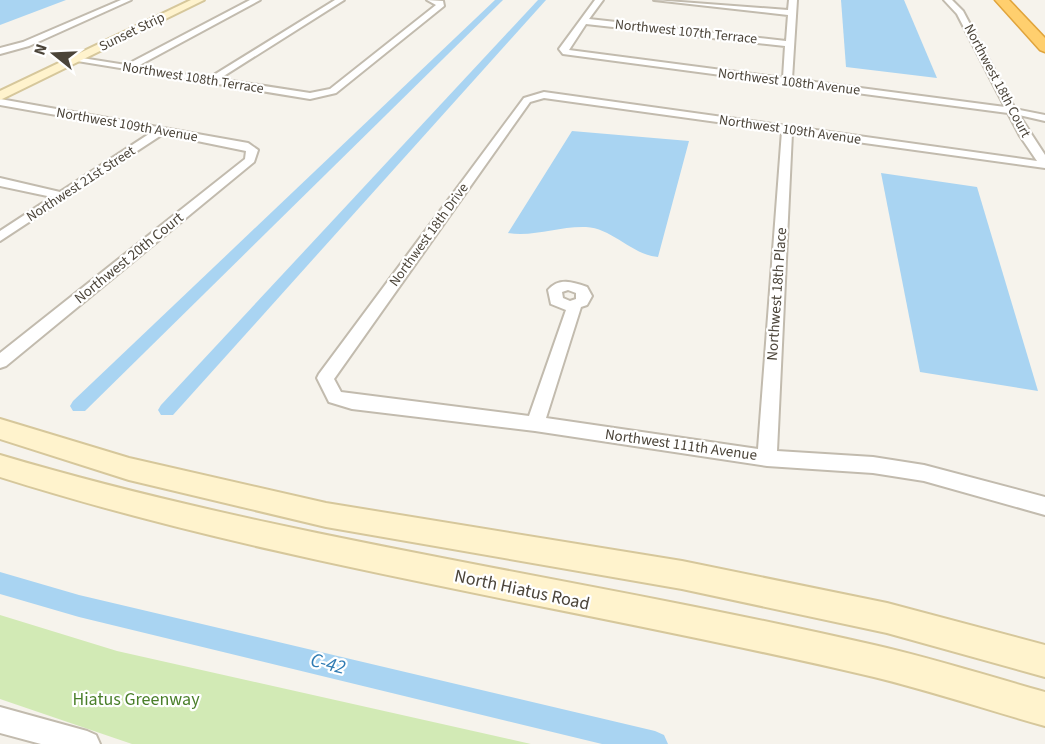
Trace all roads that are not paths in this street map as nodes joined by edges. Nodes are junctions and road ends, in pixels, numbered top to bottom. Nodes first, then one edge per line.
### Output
1 (128, 0) edge
2 (186, 0) edge
3 (200, 0) edge
4 (256, 0) edge
5 (340, 0) edge
6 (430, 0) edge
7 (599, 0) edge
8 (658, 0) edge
9 (793, 0) edge
10 (948, 0) edge
11 (1002, 0) edge
12 (792, 13) junction
13 (584, 21) junction
14 (788, 44) junction
15 (1045, 47) edge
16 (0, 51) edge
17 (69, 59) junction
18 (127, 68) junction
19 (210, 81) junction
20 (787, 81) junction
21 (0, 88) edge
22 (0, 96) edge
23 (535, 96) joint
24 (0, 102) edge
25 (1013, 111) junction
26 (1045, 112) edge
27 (1045, 118) edge
28 (787, 130) junction
29 (162, 131) junction
30 (252, 150) joint
31 (1045, 164) edge
32 (0, 182) edge
33 (63, 196) junction
34 (0, 237) edge
35 (574, 306) dead end
36 (0, 362) edge
37 (325, 378) joint
38 (535, 424) junction
39 (0, 429) edge
40 (767, 458) junction
41 (0, 466) edge
42 (1045, 506) edge
43 (1045, 661) edge
44 (1045, 709) edge
45 (0, 720) edge
46 (87, 744) edge

1 - 16 street
2 - 17 main road, Sunset Strip
3 - 17 main road, Sunset Strip
4 - 18 street
5 - 19 street
6 - 19 street, Northwest 108th Terrace
7 - 13 street
8 - 12 street
9 - 12 street
10 - 25 street, Northwest 18th Court
11 - 15 highway
12 - 14 street
13 - 14 street, Northwest 107th Terrace
13 - 20 street, Northwest 108th Avenue
14 - 20 street
17 - 18 street, Northwest 108th Terrace
17 - 21 main road, Sunset Strip
17 - 22 main road, Sunset Strip
18 - 19 street, Northwest 108th Terrace
20 - 25 street, Northwest 108th Avenue
23 - 28 street, Northwest 109th Avenue
23 - 37 street, Northwest 18th Drive
24 - 29 street, Northwest 109th Avenue
25 - 26 street, Northwest 108th Avenue
25 - 27 street, Northwest 108th Avenue
25 - 31 street, Northwest 18th Court
28 - 31 street, Northwest 109th Avenue
28 - 40 street, Northwest 18th Place
29 - 30 street, Northwest 109th Avenue
29 - 33 street, Northwest 21st Street
30 - 36 street, Northwest 20th Court
32 - 33 street
33 - 34 street, Northwest 21st Street
35 - 38 street
37 - 38 street, Northwest 111th Avenue
38 - 40 street, Northwest 111th Avenue
39 - 43 main road
40 - 42 street, Northwest 111th Avenue
41 - 44 main road, North Hiatus Road
45 - 46 street

